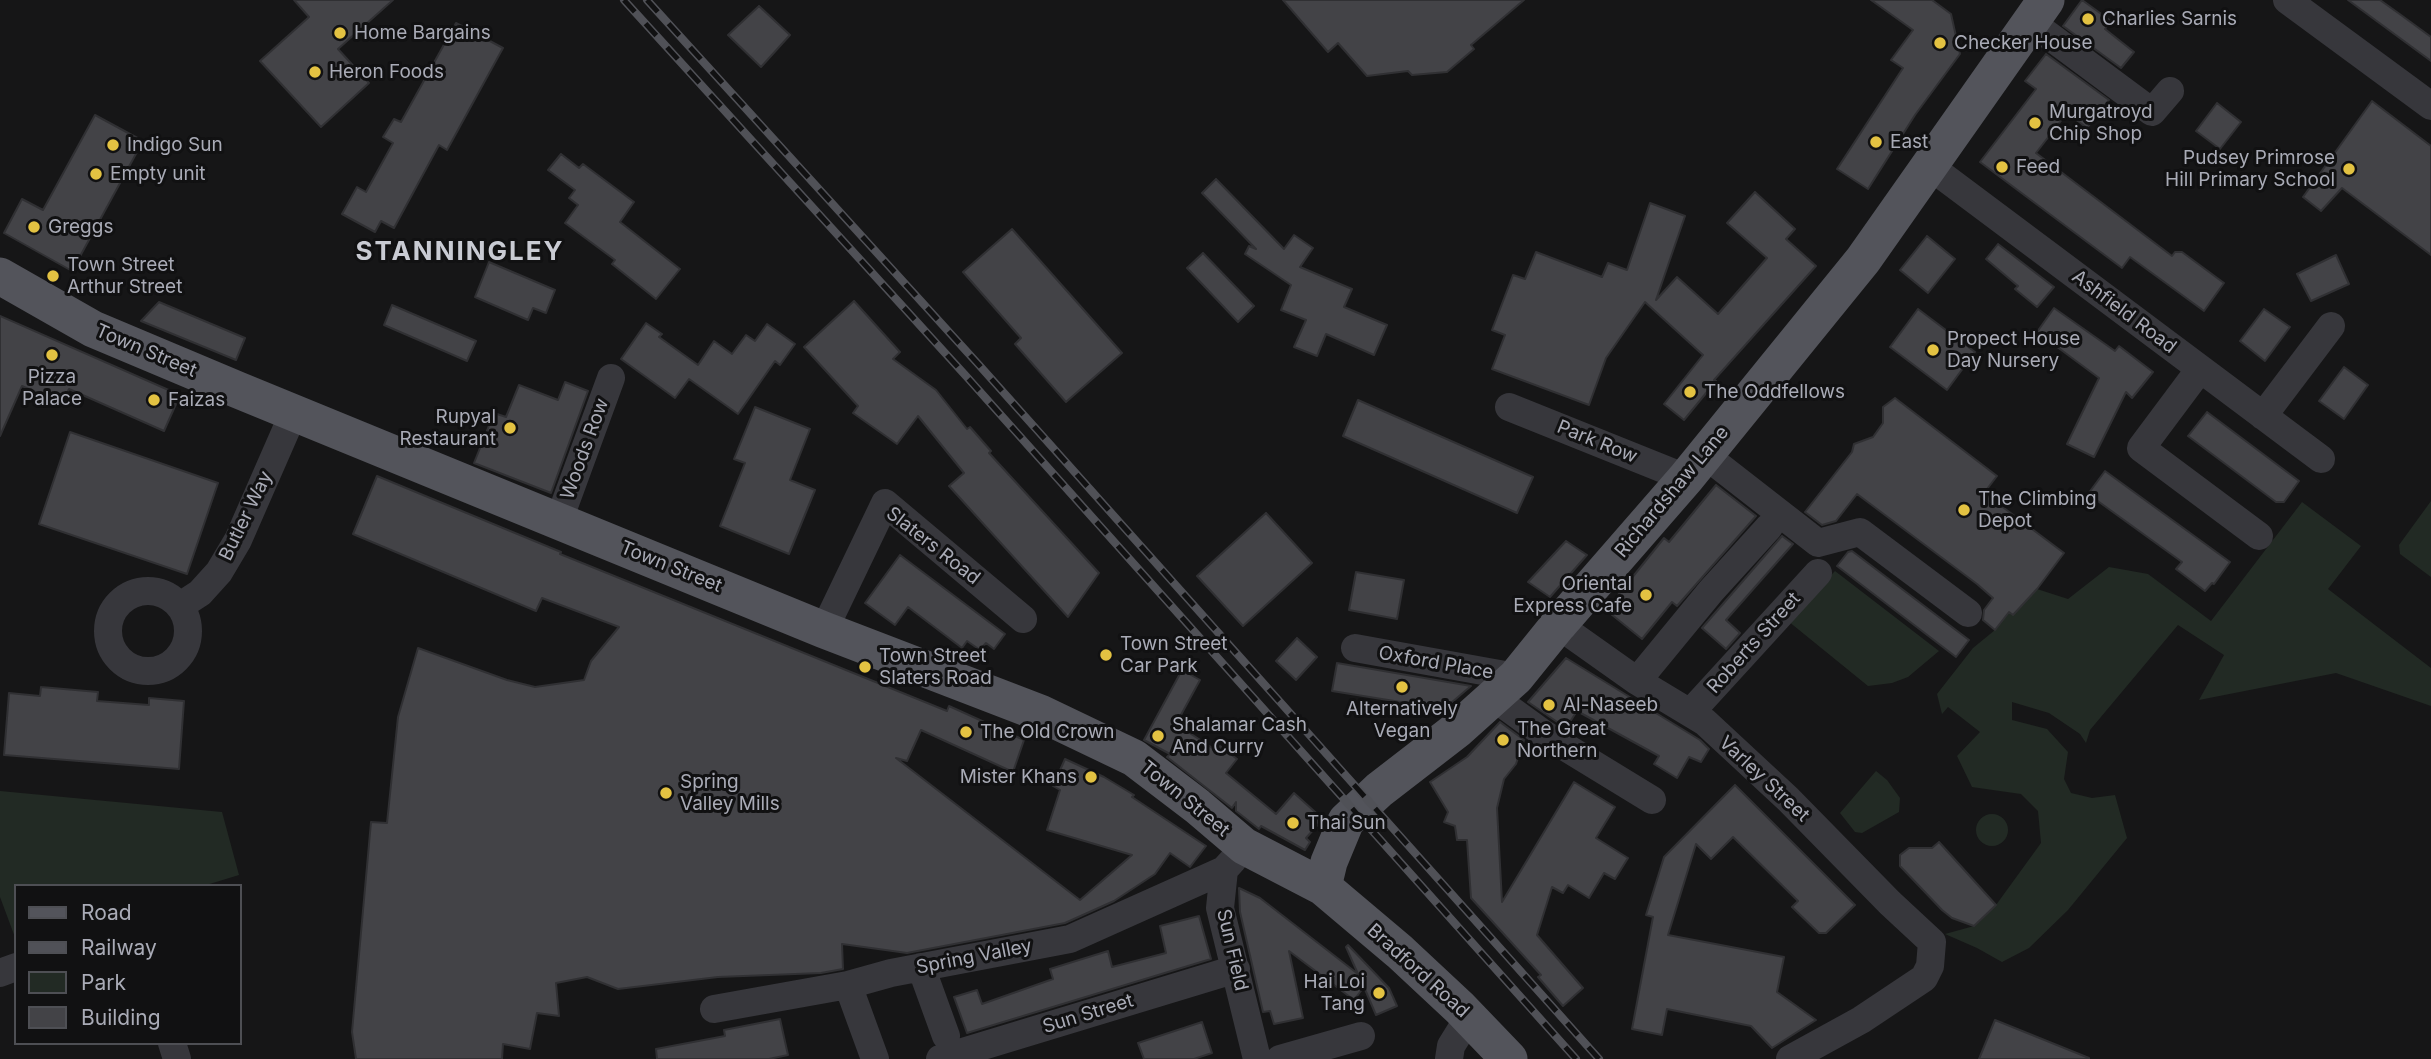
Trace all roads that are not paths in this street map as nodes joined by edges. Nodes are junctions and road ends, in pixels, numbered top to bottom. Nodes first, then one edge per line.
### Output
1 (2287, 0) edge
2 (2034, 9) edge
3 (2170, 91) dead end
4 (2431, 106) edge
5 (1928, 165) junction
6 (0, 276) edge
7 (2330, 326) dead end
8 (2200, 369) junction
9 (611, 378) dead end
10 (1509, 407) dead end
11 (294, 412) junction
12 (2263, 416) junction
13 (2321, 459) dead end
14 (1695, 467) junction
15 (559, 520) junction
16 (1769, 527) dead end
17 (2259, 536) dead end
18 (1818, 573) dead end
19 (180, 606) dead end
20 (1968, 613) dead end
21 (1023, 619) dead end
22 (1558, 625) junction
23 (824, 630) junction
24 (1355, 648) dead end
25 (1637, 681) junction
26 (1505, 687) junction
27 (1690, 713) junction
28 (1652, 800) dead end
29 (1234, 858) junction
30 (1323, 887) junction
31 (921, 967) junction
32 (1236, 969) junction
33 (848, 985) junction
34 (713, 1009) dead end
35 (1469, 1017) junction
36 (1361, 1036) dead end
37 (943, 1047) edge
38 (875, 1059) edge
39 (1257, 1059) edge
40 (1280, 1059) edge
41 (1450, 1059) edge
42 (1509, 1059) edge
43 (1790, 1059) edge

1 - 4 street
2 - 3 street
2 - 5 main road, Richardshaw Lane
5 - 8 street, Ashfield Road
5 - 14 main road, Richardshaw Lane
6 - 11 main road, Town Street
7 - 12 street
8 - 12 street, Ashfield Road
8 - 17 street
9 - 15 street, Woods Row
10 - 14 street, Park Row
11 - 15 main road, Town Street
11 - 19 street, Butler Way
12 - 13 street, Ashfield Road
14 - 20 street, Park Row
14 - 22 main road, Richardshaw Lane
15 - 23 main road, Town Street
16 - 25 street
18 - 27 street, Roberts Street
21 - 23 street, Slaters Road
22 - 25 street, Varley Street
22 - 26 main road, Richardshaw Lane
23 - 29 main road, Town Street
24 - 26 street, Oxford Place
25 - 27 street, Varley Street
26 - 28 street
26 - 30 main road, Richardshaw Lane
27 - 43 street, Varley Street
29 - 30 main road, Town Street
29 - 31 street, Spring Valley
29 - 32 street, Sun Field
30 - 35 main road, Bradford Road
31 - 33 street, Spring Valley
31 - 37 street
32 - 37 street, Sun Street
32 - 39 street, Sun Field
33 - 34 street, Spring Valley
33 - 38 street
35 - 41 street
35 - 42 main road, Bradford Road
36 - 40 street

